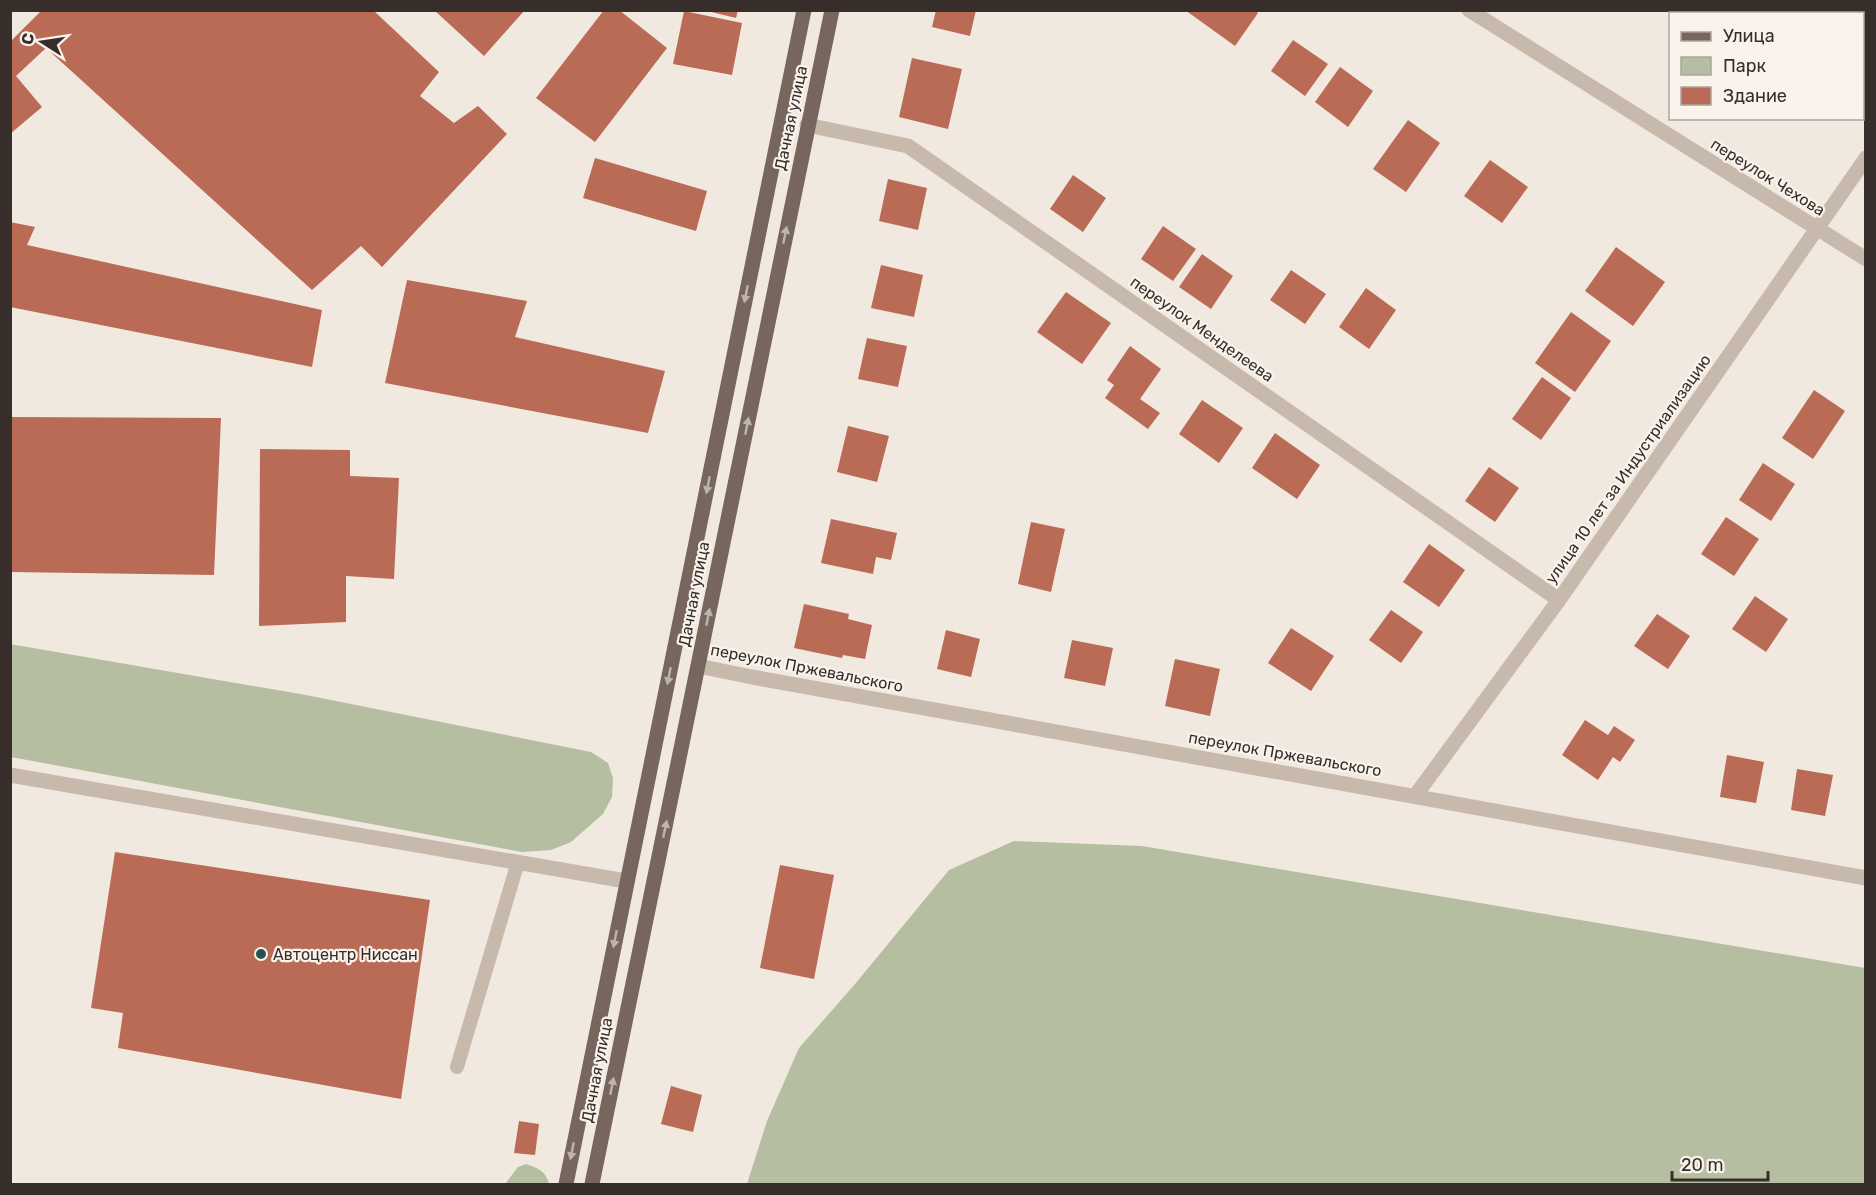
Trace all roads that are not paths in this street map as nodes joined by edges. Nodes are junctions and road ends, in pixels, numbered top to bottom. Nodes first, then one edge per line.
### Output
1 (804, 10) edge
2 (832, 10) edge
3 (1468, 10) edge
4 (782, 119) junction
5 (807, 125) junction
6 (1866, 158) edge
7 (1817, 229) junction
8 (1866, 259) edge
9 (1559, 600) junction
10 (698, 666) junction
11 (10, 775) edge
12 (1415, 796) junction
13 (518, 862) junction
14 (1866, 878) edge
15 (626, 881) junction
16 (653, 886) junction
17 (457, 1067) dead end
18 (566, 1185) edge
19 (592, 1185) edge

1 - 4 main road, Дачная улица
2 - 5 main road, Дачная улица
3 - 7 street, переулок Чехова
4 - 5 main road
4 -> 15 main road, Дачная улица
5 - 9 street, переулок Менделеева
10 -> 5 main road, Дачная улица
6 - 7 street, улица 10 лет за Индустриализацию
7 - 8 street, переулок Чехова
7 - 9 street, улица 10 лет за Индустриализацию
9 - 12 street, улица 10 лет за Индустриализацию
10 - 12 street, переулок Пржевальского
16 -> 10 main road, Дачная улица
11 - 13 street
12 - 14 street, переулок Пржевальского
13 - 15 street
13 - 17 lane
15 - 16 main road
15 -> 18 main road, Дачная улица
19 -> 16 main road, Дачная улица

